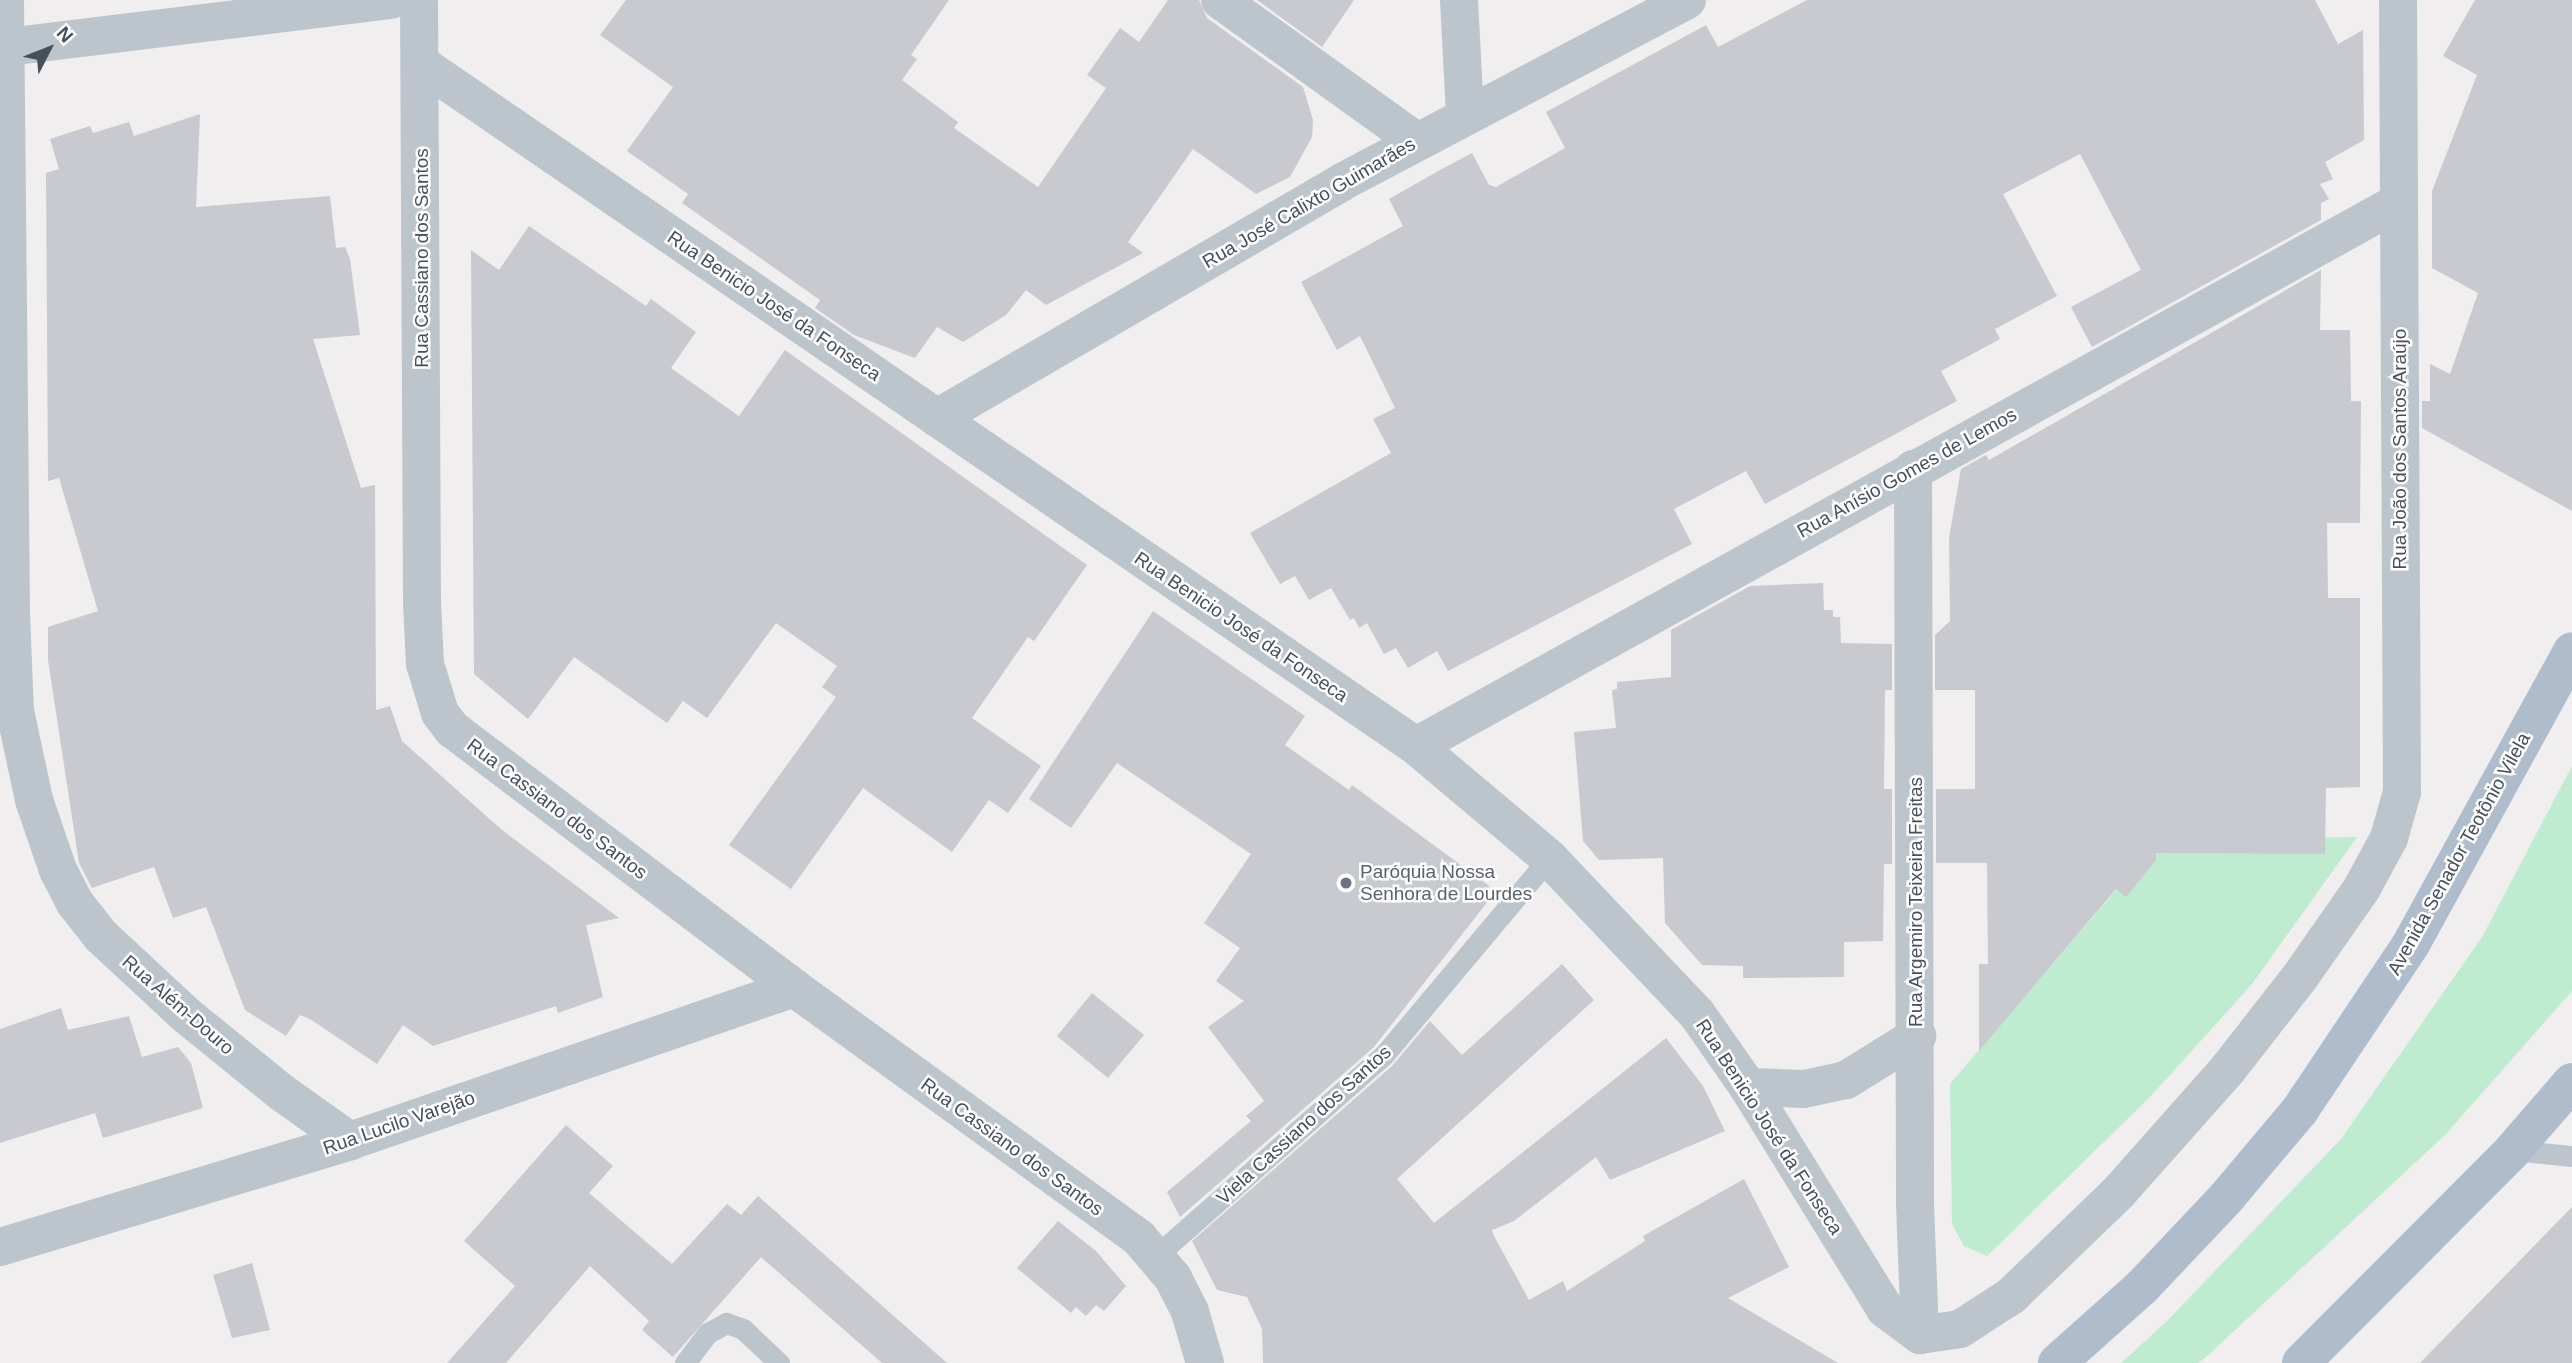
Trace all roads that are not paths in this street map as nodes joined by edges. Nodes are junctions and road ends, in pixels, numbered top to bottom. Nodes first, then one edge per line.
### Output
1 (5, 0) edge
2 (391, 0) edge
3 (419, 0) edge
4 (1220, 0) edge
5 (1459, 0) edge
6 (1687, 0) edge
7 (2398, 0) edge
8 (2, 47) edge
9 (421, 64) junction
10 (1465, 114) junction
11 (1416, 141) junction
12 (2399, 202) junction
13 (937, 418) junction
14 (1913, 469) junction
15 (2572, 651) edge
16 (1416, 746) junction
17 (1549, 858) junction
18 (794, 988) junction
19 (1917, 1036) junction
20 (2572, 1082) edge
21 (1748, 1087) junction
22 (350, 1140) junction
23 (2512, 1150) junction
24 (2572, 1156) edge
25 (0, 1247) edge
26 (1157, 1255) junction
27 (1920, 1335) junction
28 (685, 1363) edge
29 (779, 1363) edge
30 (1205, 1363) edge
31 (2057, 1363) edge
32 (2301, 1363) edge

1 - 8 street, Rua Além-Douro
2 - 8 street
3 - 9 street, Rua Cassiano dos Santos
4 - 11 street
5 - 10 street
6 - 10 street, Rua José Calixto Guimarães
7 - 12 street, Rua João dos Santos Araújo
8 - 22 street, Rua Além-Douro
9 - 13 street, Rua Benicio José da Fonseca
9 - 18 street, Rua Cassiano dos Santos
10 - 11 street, Rua José Calixto Guimarães
11 - 13 street, Rua José Calixto Guimarães
12 - 14 street, Rua Anísio Gomes de Lemos
12 - 27 street, Rua João dos Santos Araújo
13 - 16 street, Rua Benicio José da Fonseca
14 - 16 street, Rua Anísio Gomes de Lemos
14 - 19 street, Rua Argemiro Teixeira Freitas
15 - 31 main road, Avenida Senador Teotônio Vilela
16 - 17 street, Rua Benicio José da Fonseca
17 - 21 street, Rua Benicio José da Fonseca
17 - 26 lane, Viela Cassiano dos Santos
18 - 22 street, Rua Lucilo Varejão
18 - 26 street, Rua Cassiano dos Santos
19 - 21 street
19 - 27 street, Rua Argemiro Teixeira Freitas
20 - 23 main road
21 - 27 street, Rua Benicio José da Fonseca
22 - 25 street, Rua Lucilo Varejão
23 - 24 lane
23 - 32 main road
26 - 30 street, Rua Cassiano dos Santos
28 - 29 lane

